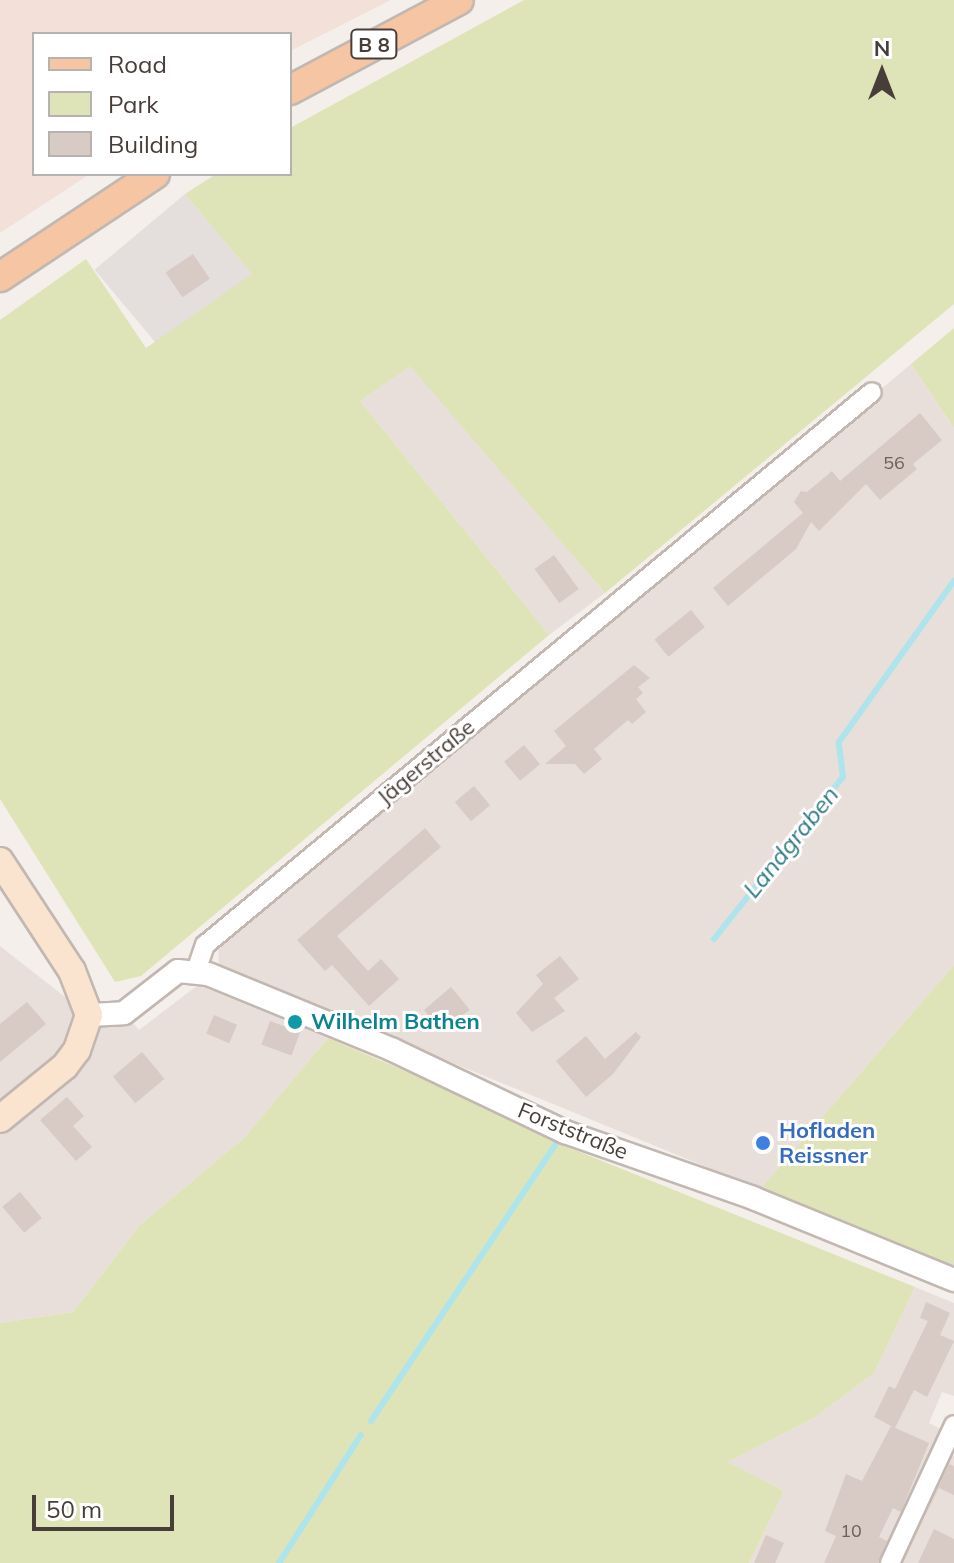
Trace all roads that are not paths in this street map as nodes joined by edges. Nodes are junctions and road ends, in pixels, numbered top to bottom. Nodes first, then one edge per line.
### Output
1 (459, 0) edge
2 (292, 89) edge
3 (152, 176) edge
4 (0, 277) edge
5 (872, 392) dead end
6 (0, 861) edge
7 (196, 971) junction
8 (89, 1015) junction
9 (0, 1119) edge
10 (954, 1280) edge
11 (954, 1425) edge
12 (890, 1563) edge

1 - 2 main road, B 8
3 - 4 main road
5 - 7 street, Jägerstraße
6 - 8 main road
7 - 8 street
7 - 10 street, Forststraße
8 - 9 main road
11 - 12 street

